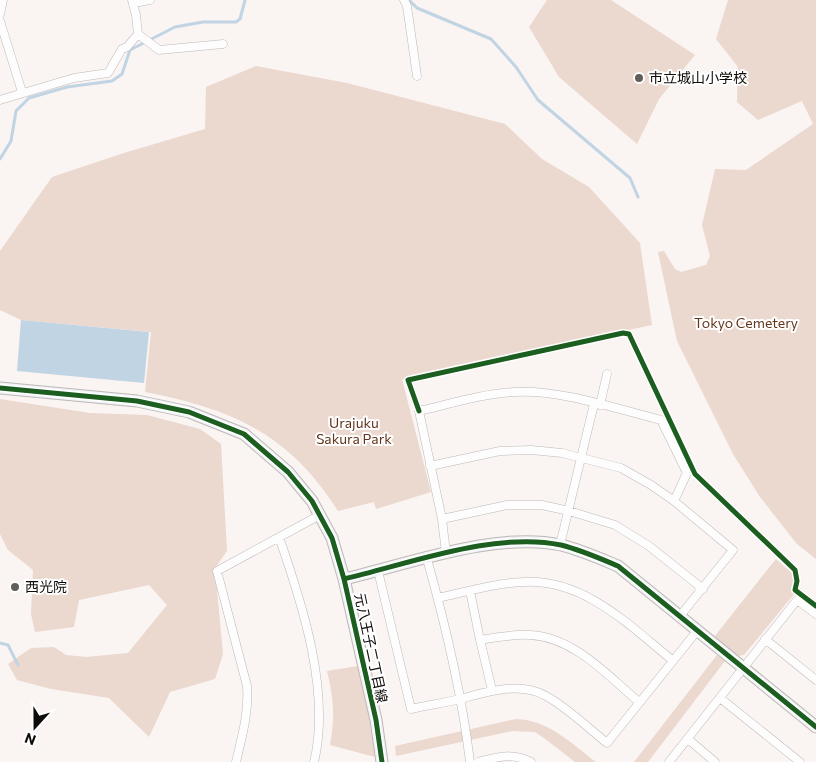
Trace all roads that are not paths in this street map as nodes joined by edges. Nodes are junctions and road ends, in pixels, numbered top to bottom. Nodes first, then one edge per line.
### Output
1 (3, 0) edge
2 (150, 0) edge
3 (404, 0) edge
4 (133, 2) edge
5 (0, 14) edge
6 (0, 21) edge
7 (141, 36) junction
8 (223, 44) dead end
9 (417, 76) dead end
10 (22, 92) junction
11 (0, 100) edge
12 (608, 374) dead end
13 (0, 388) edge
14 (597, 404) junction
15 (582, 457) junction
16 (430, 466) junction
17 (674, 501) junction
18 (568, 511) junction
19 (320, 515) junction
20 (442, 519) junction
21 (279, 536) junction
22 (560, 546) junction
23 (446, 553) junction
24 (427, 559) junction
25 (378, 571) junction
26 (344, 579) junction
27 (703, 589) junction
28 (470, 591) junction
29 (438, 598) junction
30 (816, 614) edge
31 (680, 616) junction
32 (697, 631) junction
33 (765, 639) junction
34 (480, 640) junction
35 (672, 660) junction
36 (743, 668) junction
37 (816, 680) edge
38 (492, 690) junction
39 (720, 698) junction
40 (459, 699) junction
41 (639, 702) junction
42 (816, 726) edge
43 (688, 739) junction
44 (505, 759) edge
45 (236, 762) edge
46 (314, 762) edge
47 (382, 762) edge
48 (470, 762) edge
49 (478, 762) edge
50 (531, 762) edge
51 (669, 762) edge
52 (715, 762) edge
53 (800, 762) edge

1 - 5 street
2 - 4 street
3 - 9 street
4 - 7 street
6 - 10 street
7 - 8 street
7 - 10 street
10 - 11 street
12 - 14 street
13 - 19 street, 元八王子二丁目線
14 - 15 street
14 - 16 street
14 - 17 street
15 - 16 street
15 - 17 street
15 - 18 street
16 - 20 street
17 - 27 street
18 - 20 street
18 - 22 street
18 - 27 street
19 - 21 street
19 - 26 street, 元八王子二丁目線
20 - 23 street
21 - 45 street
21 - 46 street
22 - 23 street
22 - 31 street
23 - 24 street
24 - 25 street
24 - 29 street
25 - 26 street
25 - 40 street
26 - 47 street, 元八王子二丁目線
27 - 31 street
28 - 29 street
28 - 34 street
28 - 35 street
29 - 40 street
30 - 33 street
31 - 32 street
32 - 35 street
32 - 36 street
33 - 36 street
33 - 37 street
34 - 38 street
34 - 41 street
35 - 41 street
36 - 39 street
36 - 42 street
38 - 40 street
38 - 41 street
39 - 43 street
39 - 53 street
40 - 48 street
43 - 51 street
43 - 52 street
44 - 49 street
44 - 50 street

